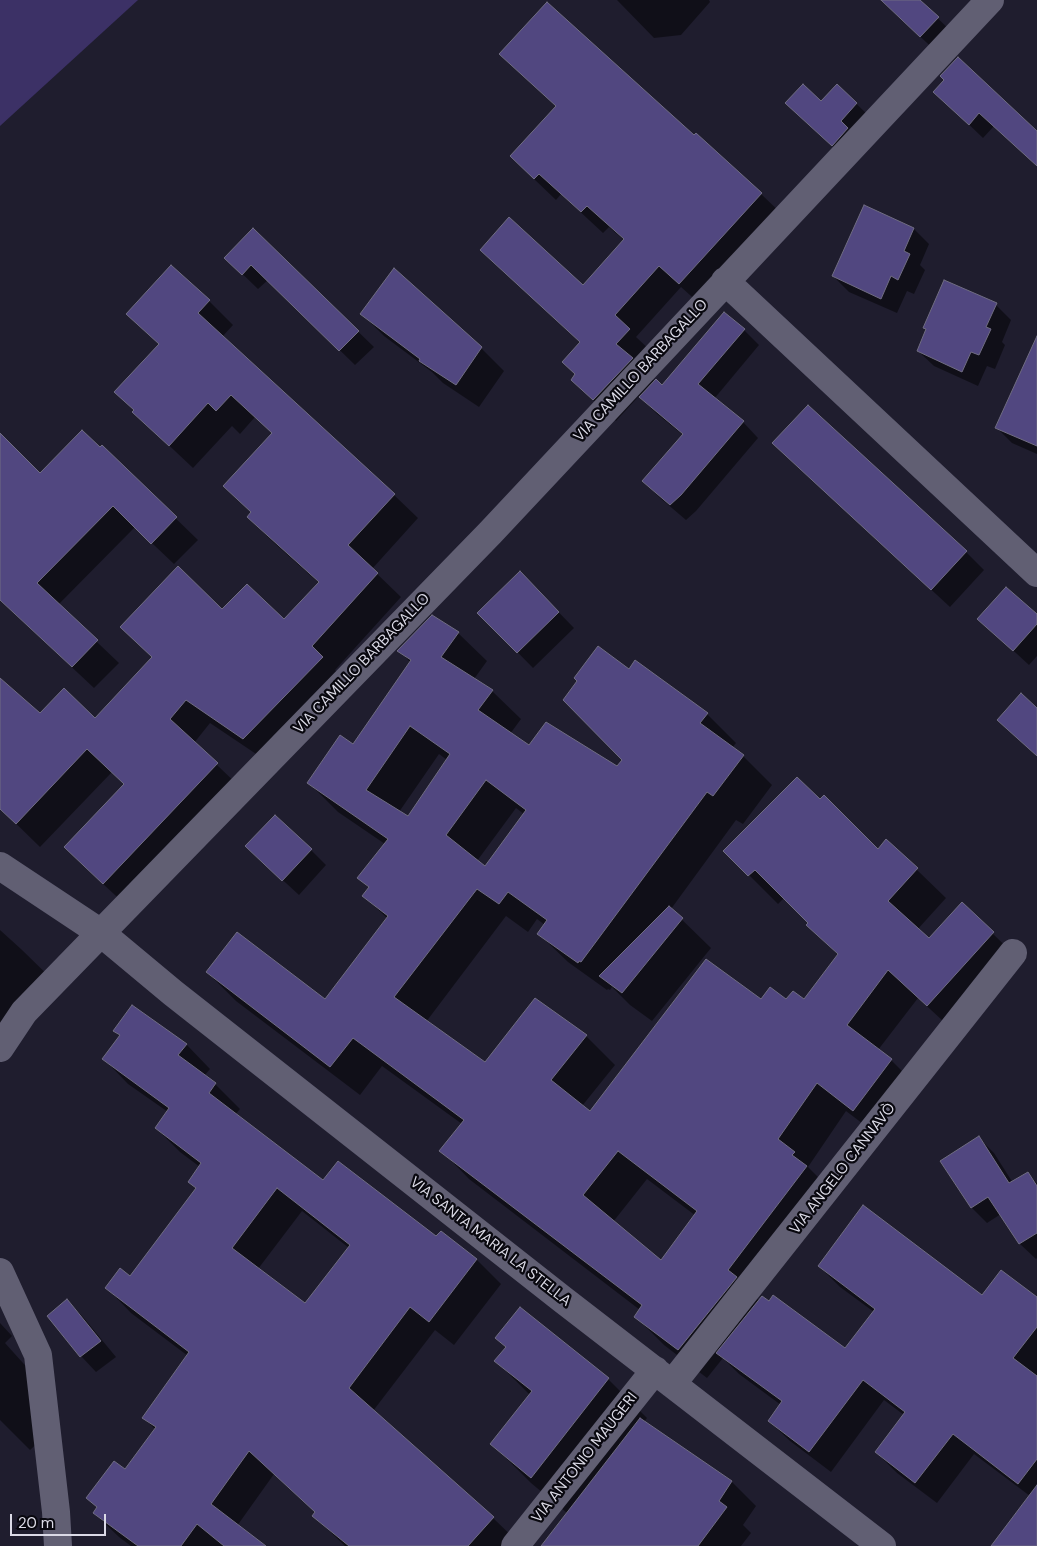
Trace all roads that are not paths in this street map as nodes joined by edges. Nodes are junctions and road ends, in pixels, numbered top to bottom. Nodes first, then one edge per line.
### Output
1 (990, 0) edge
2 (725, 281) junction
3 (1037, 573) edge
4 (0, 866) edge
5 (101, 933) junction
6 (1013, 954) dead end
7 (0, 1048) edge
8 (0, 1272) edge
9 (664, 1377) junction
10 (58, 1546) edge
11 (515, 1546) edge
12 (882, 1546) edge

1 - 2 street, VIA CAMILLO BARBAGALLO
2 - 3 street
2 - 5 street, VIA CAMILLO BARBAGALLO
4 - 5 street, VIA SANTA MARIA LA STELLA
5 - 7 street, VIA CAMILLO BARBAGALLO
5 - 9 street, VIA SANTA MARIA LA STELLA
6 - 9 street, VIA ANGELO CANNAVÒ
8 - 10 street
9 - 11 street, VIA ANTONIO MAUGERI
9 - 12 street, VIA SANTA MARIA LA STELLA

